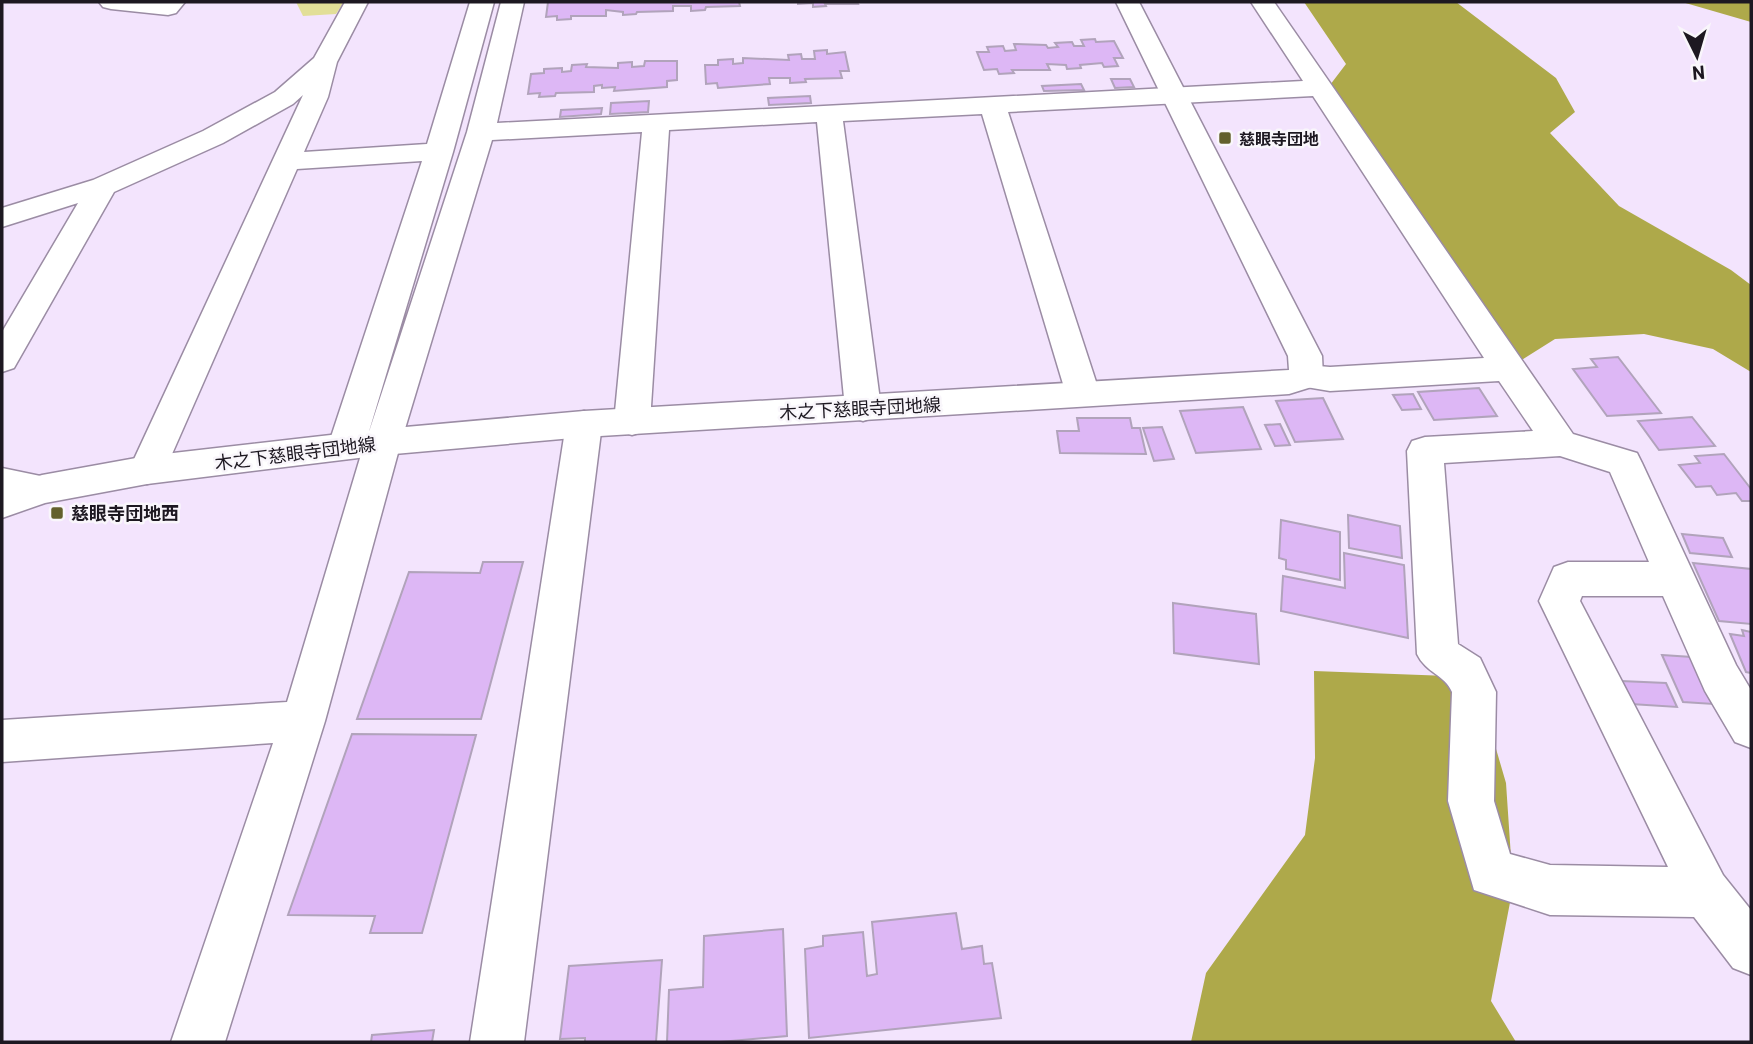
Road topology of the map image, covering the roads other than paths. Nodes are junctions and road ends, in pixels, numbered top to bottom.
1 (111, 2) edge
2 (173, 2) edge
3 (356, 2) edge
4 (482, 2) edge
5 (512, 2) edge
6 (1127, 2) edge
7 (1263, 2) edge
8 (324, 62) junction
9 (1319, 88) junction
10 (1174, 96) junction
11 (993, 105) junction
12 (829, 114) junction
13 (656, 123) junction
14 (481, 132) junction
15 (439, 152) junction
16 (286, 161) junction
17 (103, 186) junction
18 (2, 218) edge
19 (2, 360) edge
20 (1508, 369) junction
21 (1307, 377) junction
22 (1083, 394) junction
23 (863, 408) junction
24 (632, 422) junction
25 (584, 424) junction
26 (1560, 443) junction
27 (364, 444) junction
28 (147, 470) junction
29 (2, 482) edge
30 (43, 489) junction
31 (2, 503) edge
32 (1677, 579) junction
33 (303, 721) junction
34 (1751, 728) edge
35 (2, 741) edge
36 (1706, 892) junction
37 (1751, 950) edge
38 (198, 1042) edge
39 (497, 1042) edge

1 - 2 street
3 - 8 street
4 - 15 street
5 - 14 street
6 - 10 street
7 - 9 street
8 - 16 street
8 - 17 street
9 - 10 street
9 - 20 street
10 - 11 street
10 - 21 street
11 - 12 street
11 - 22 street
12 - 13 street
12 - 23 street
13 - 14 street
13 - 24 street
14 - 27 street
15 - 16 street
15 - 27 street
16 - 28 street
17 - 18 street
17 - 19 street
20 - 21 street, 木之下慈眼寺団地線
20 - 26 street
21 - 22 street, 木之下慈眼寺団地線
22 - 23 street, 木之下慈眼寺団地線
23 - 24 street, 木之下慈眼寺団地線
24 - 25 street, 木之下慈眼寺団地線
25 - 27 street, 木之下慈眼寺団地線
25 - 39 street
26 - 32 street
26 - 36 street
27 - 28 street, 木之下慈眼寺団地線
27 - 33 street
28 - 30 street, 木之下慈眼寺団地線
29 - 30 street
30 - 31 street, 木之下慈眼寺団地線
32 - 34 street
32 - 36 street
33 - 35 street
33 - 38 street
36 - 37 street

